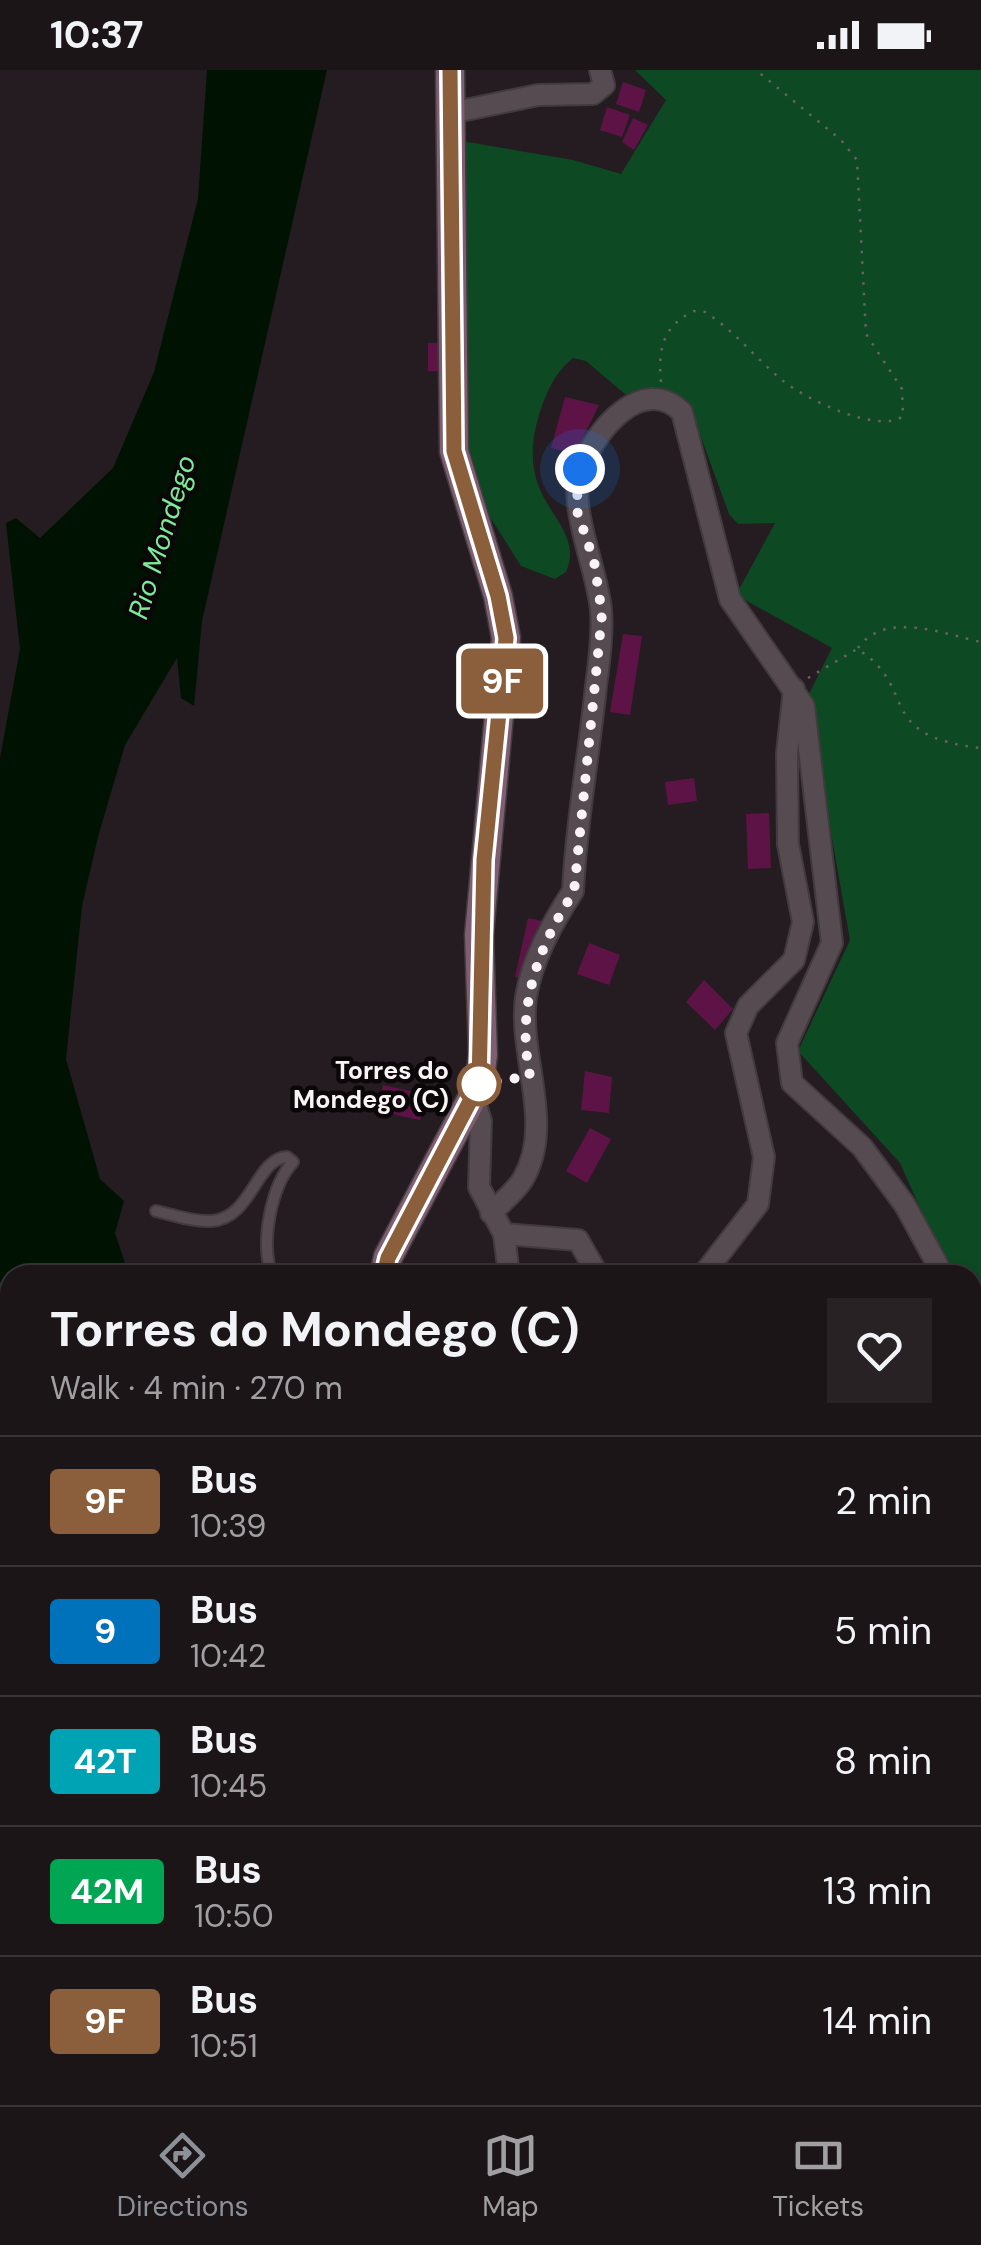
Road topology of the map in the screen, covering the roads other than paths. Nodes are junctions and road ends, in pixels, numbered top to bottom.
1 (450, 70) edge
2 (600, 70) edge
3 (450, 113) junction
4 (794, 687) junction
5 (474, 1099) junction
6 (156, 1211) dead end
7 (491, 1213) junction
8 (504, 1234) junction
9 (272, 1265) edge
10 (386, 1265) edge
11 (507, 1265) edge
12 (592, 1265) edge
13 (711, 1265) edge
14 (938, 1265) edge

1 - 3 main road
2 - 3 street
3 - 5 main road
4 - 7 street
4 - 13 street
4 - 14 street
5 - 7 street
5 - 10 main road
6 - 9 lane
7 - 8 street
8 - 11 street
8 - 12 street

